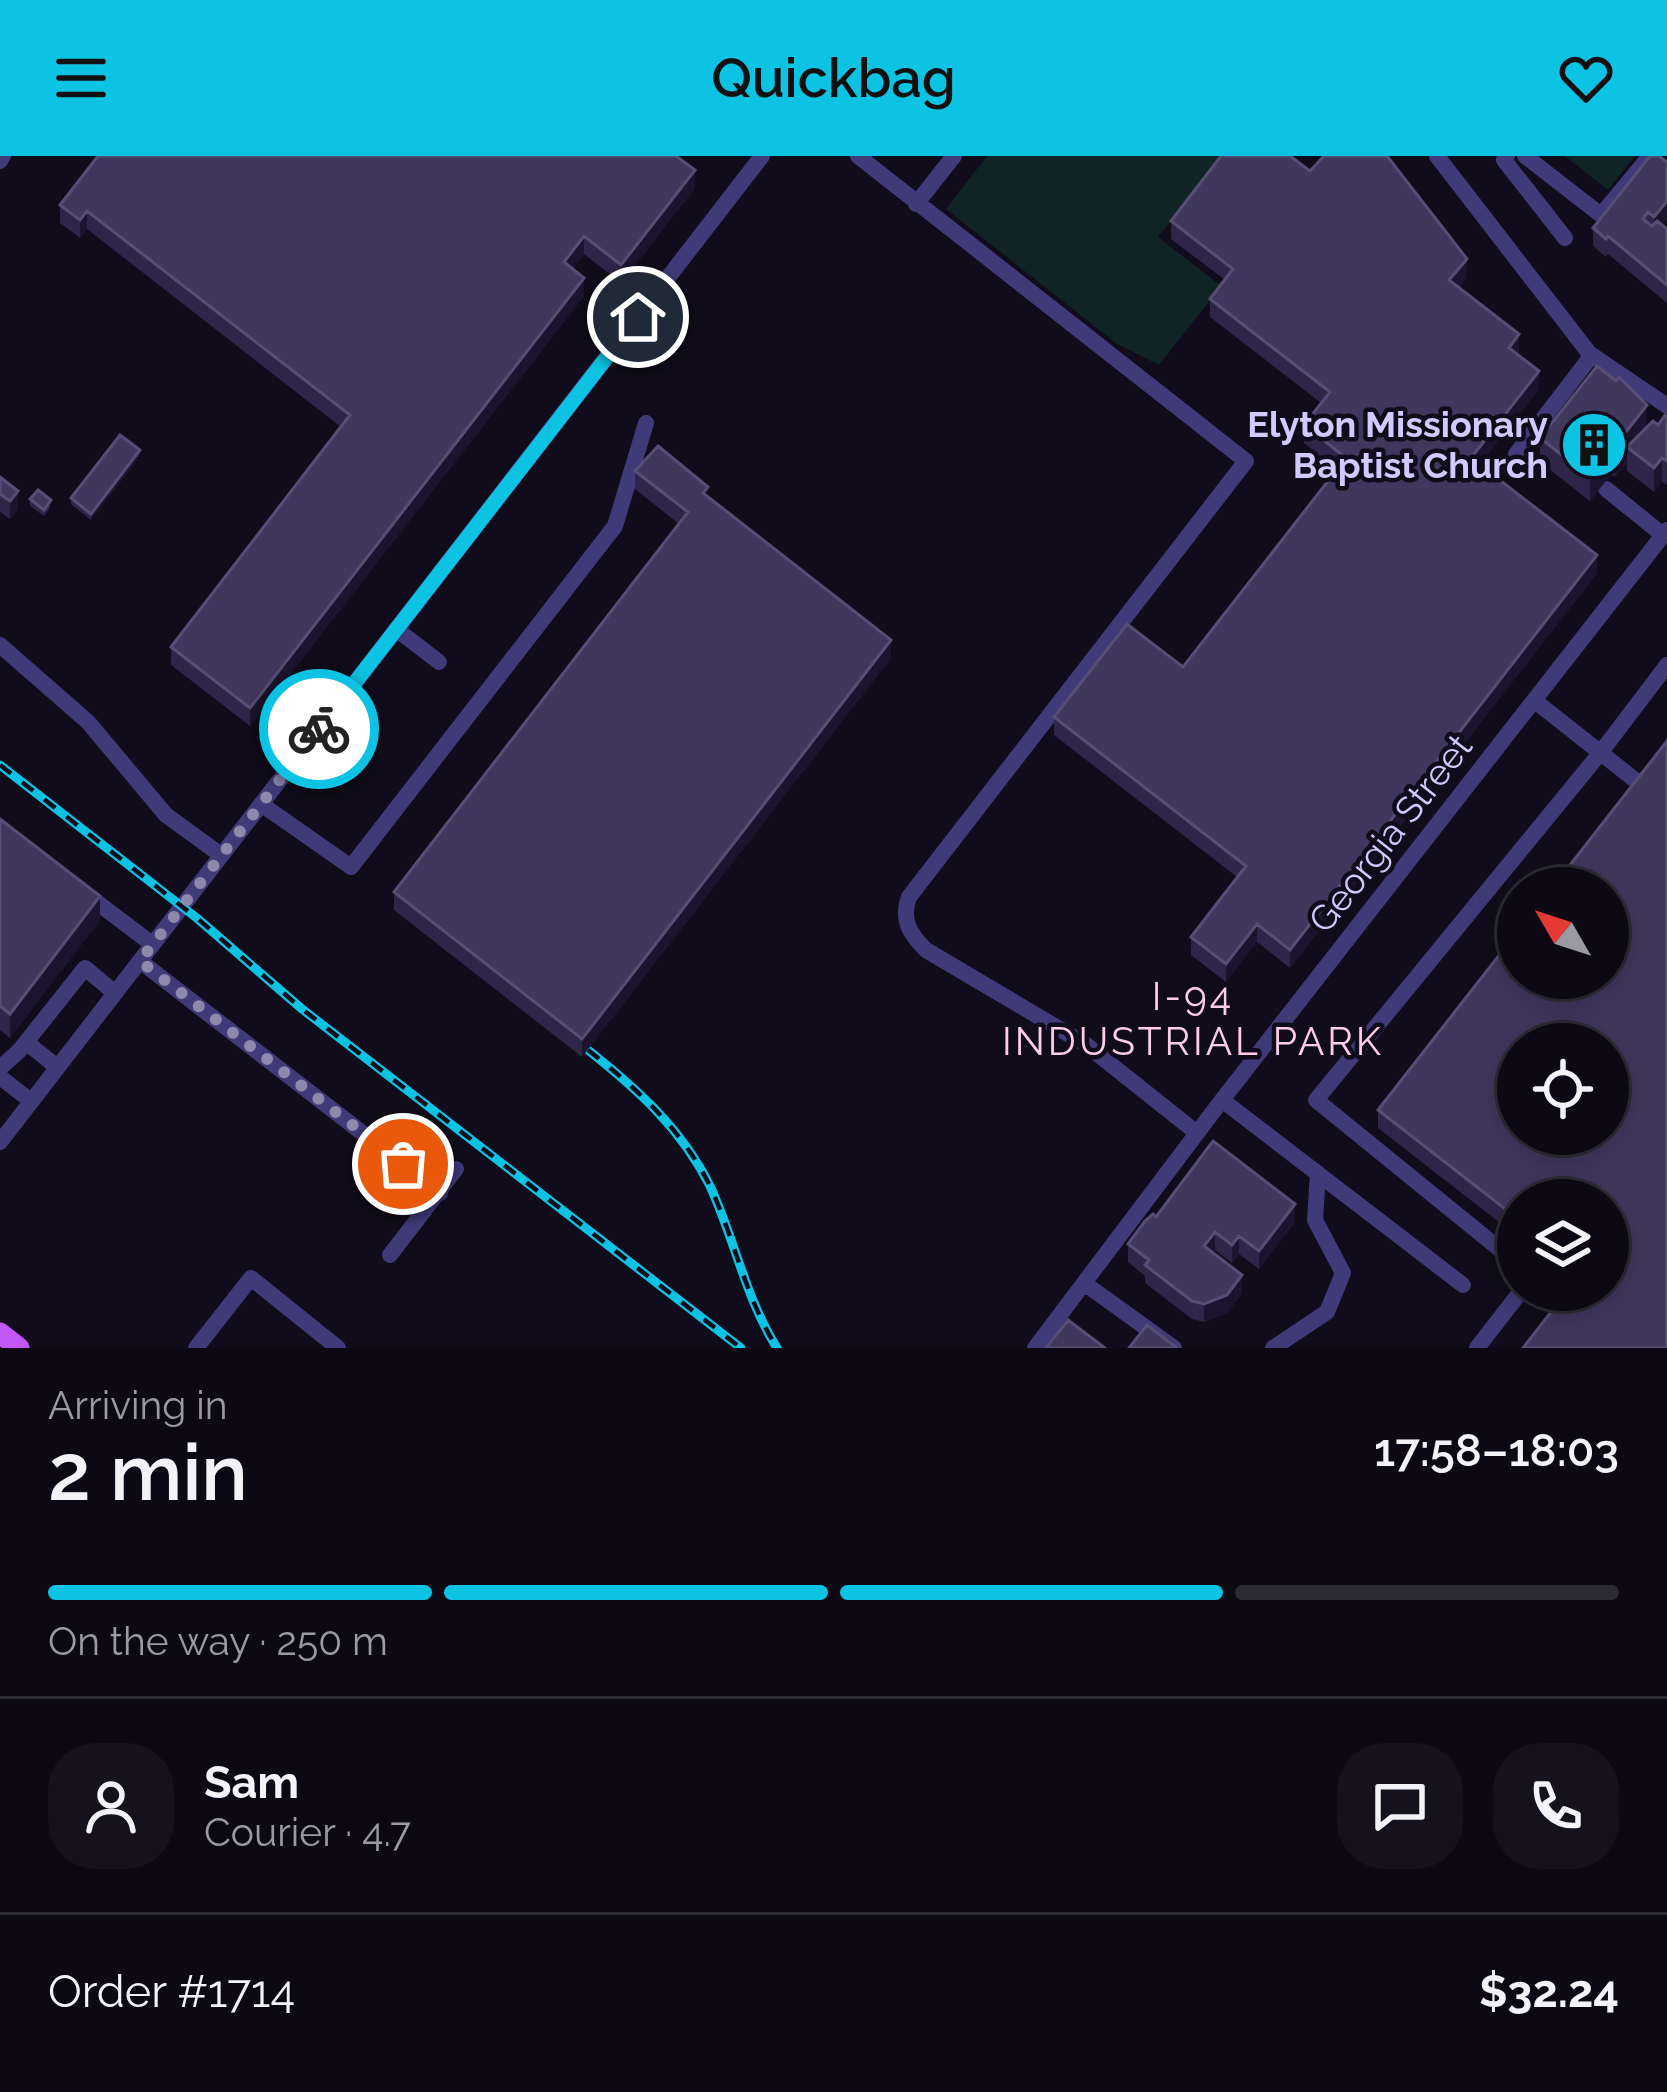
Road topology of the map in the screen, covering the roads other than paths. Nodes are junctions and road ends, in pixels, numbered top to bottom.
1 (762, 156) edge
2 (858, 156) edge
3 (954, 156) edge
4 (1507, 156) edge
5 (1526, 156) edge
6 (1650, 156) edge
7 (1443, 159) edge
8 (916, 204) junction
9 (1565, 238) dead end
10 (1592, 355) junction
11 (1667, 406) edge
12 (646, 423) dead end
13 (1516, 454) dead end
14 (1606, 489) dead end
15 (1665, 532) edge
16 (396, 628) junction
17 (0, 645) edge
18 (439, 662) dead end
19 (1667, 664) edge
20 (1535, 701) junction
21 (1601, 752) junction
22 (1636, 780) edge
23 (261, 804) junction
24 (221, 855) junction
25 (64, 877) edge
26 (152, 944) junction
27 (140, 961) junction
28 (115, 993) junction
29 (26, 1042) junction
30 (57, 1067) junction
31 (0, 1073) edge
32 (1222, 1100) junction
33 (31, 1101) junction
34 (1197, 1133) junction
35 (0, 1142) edge
36 (456, 1169) dead end
37 (1318, 1173) junction
38 (440, 1192) junction
39 (1497, 1247) edge
40 (389, 1255) dead end
41 (1084, 1283) junction
42 (1462, 1285) dead end
43 (1506, 1311) edge
44 (0, 1333) edge
45 (19, 1348) edge
46 (196, 1348) edge
47 (338, 1348) edge
48 (1035, 1348) edge
49 (1174, 1348) edge
50 (1274, 1348) edge
51 (1477, 1348) edge

1 - 16 street
2 - 8 street
3 - 8 street
4 - 9 street
5 - 6 street
7 - 10 street
8 - 34 street
10 - 11 street
10 - 13 street
12 - 23 street
14 - 15 street
15 - 20 street, Georgia Street
16 - 18 street
16 - 23 street
17 - 24 street
19 - 21 street
20 - 21 street
20 - 32 street, Georgia Street
21 - 22 street
21 - 39 street
23 - 24 street
24 - 26 street
25 - 26 street
26 - 27 street
27 - 28 street
27 - 38 street
28 - 29 street
28 - 30 street
29 - 30 street
29 - 31 street
30 - 33 street
31 - 33 street
32 - 34 street, Georgia Street
32 - 37 street
33 - 35 street
34 - 41 street, Georgia Street
36 - 38 street
37 - 42 street
37 - 50 street
38 - 40 street
41 - 48 street, Georgia Street
41 - 49 street
43 - 51 street
44 - 45 main road
46 - 47 street

